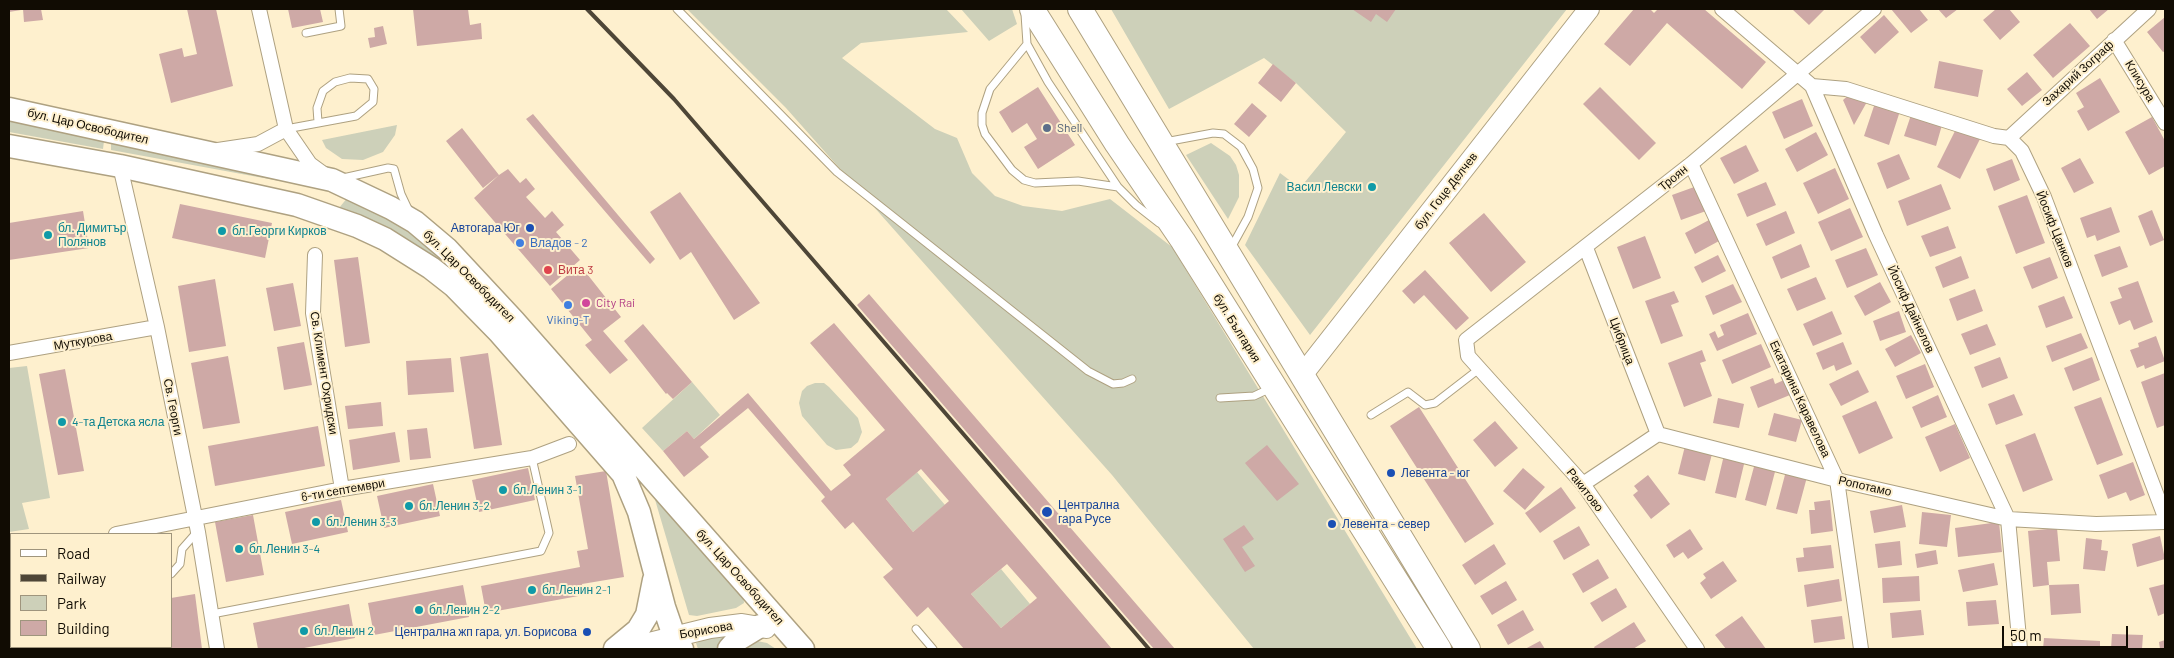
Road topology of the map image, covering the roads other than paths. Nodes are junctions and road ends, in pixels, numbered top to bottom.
1 (259, 9) edge
2 (339, 9) edge
3 (677, 9) edge
4 (1023, 9) edge
5 (1032, 9) edge
6 (1080, 9) edge
7 (1589, 9) edge
8 (1722, 9) edge
9 (1874, 9) edge
10 (2149, 9) edge
11 (306, 33) dead end
12 (2114, 40) junction
13 (1027, 44) junction
14 (1799, 74) junction
15 (1812, 86) junction
16 (9, 109) edge
17 (318, 122) junction
18 (2165, 123) edge
19 (286, 129) junction
20 (2009, 138) junction
21 (1161, 143) junction
22 (9, 146) edge
23 (200, 152) junction
24 (1691, 164) junction
25 (120, 166) junction
26 (332, 180) junction
27 (1118, 187) junction
28 (327, 214) junction
29 (415, 222) junction
30 (1183, 241) junction
31 (1586, 248) junction
32 (1228, 253) junction
33 (315, 255) dead end
34 (157, 327) junction
35 (1466, 340) joint
36 (9, 353) edge
37 (1479, 369) junction
38 (1303, 374) junction
39 (1132, 379) dead end
40 (1273, 387) junction
41 (1220, 398) dead end
42 (1371, 415) dead end
43 (1658, 434) junction
44 (569, 444) dead end
45 (532, 458) junction
46 (1837, 480) junction
47 (1583, 484) junction
48 (342, 490) junction
49 (2165, 517) edge
50 (2008, 519) junction
51 (2165, 522) edge
52 (196, 526) junction
53 (126, 533) edge
54 (655, 572) junction
55 (172, 573) edge
56 (212, 614) junction
57 (760, 626) junction
58 (916, 629) dead end
59 (788, 631) junction
60 (678, 643) edge
61 (217, 649) edge
62 (615, 649) edge
63 (625, 649) edge
64 (729, 649) edge
65 (803, 649) edge
66 (933, 649) edge
67 (1438, 649) edge
68 (1468, 649) edge
69 (1697, 649) edge
70 (1861, 649) edge
71 (2020, 649) edge

1 - 19 street
2 - 11 lane
3 - 39 lane
4 - 13 lane
5 - 30 highway, бул. България
6 - 21 highway
7 - 38 main road, бул. Гоце Делчев
8 - 14 street, Йосиф Дайнелов
9 - 14 street, Троян
10 - 12 street, Захарий Зограф
12 - 18 street, Клисура
12 - 20 street, Захарий Зограф
13 - 27 lane
13 - 27 lane
14 - 15 street, Йосиф Дайнелов
14 - 24 street, Троян
15 - 20 street
15 - 50 street, Йосиф Дайнелов
16 - 23 main road, бул. Цар Освободител
17 - 17 lane
17 - 19 lane
19 - 23 street
19 - 26 street
20 - 49 street, Йосиф Цанков
21 - 32 highway
21 - 32 lane
22 - 25 main road, бул. Цар Освободител
23 - 26 main road, бул. Цар Освободител
24 - 31 street, Троян
24 - 46 street, Екатарина Каравелова
25 - 28 main road, бул. Цар Освободител
25 - 34 street, Св. Георги
26 - 28 main road
26 - 29 main road, бул. Цар Освободител
26 - 29 lane
27 - 30 lane
28 - 54 main road, бул. Цар Освободител
29 - 59 main road, бул. Цар Освободител
30 - 40 highway, бул. България
31 - 35 street, Троян
31 - 43 street, Цибрица
32 - 38 highway
33 - 48 street, Св. Климент Охридски
34 - 36 street, Муткурова
34 - 52 street, Св. Георги
35 - 37 street, Ракитово
37 - 42 lane
37 - 47 street, Ракитово
38 - 68 highway
40 - 41 lane
40 - 67 highway, бул. България
43 - 46 street, Ропотамо
43 - 47 street
44 - 45 street, 6-ти септември
45 - 48 street, 6-ти септември
45 - 56 lane
46 - 50 street, Ропотамо
46 - 70 street, Екатарина Каравелова
47 - 69 street, Ракитово
48 - 52 street, 6-ти септември
50 - 51 street, Ропотамо
50 - 71 street, Йосиф Дайнелов
52 - 53 street, 6-ти септември
52 - 55 lane
52 - 56 street, Св. Георги
54 - 60 main road, бул. Цар Освободител
54 - 62 main road
56 - 61 street, Св. Георги
57 - 59 main road, Борисова
57 - 60 main road, Борисова
57 - 64 main road
58 - 66 lane
59 - 65 main road, бул. Цар Освободител
60 - 63 main road, Борисова

